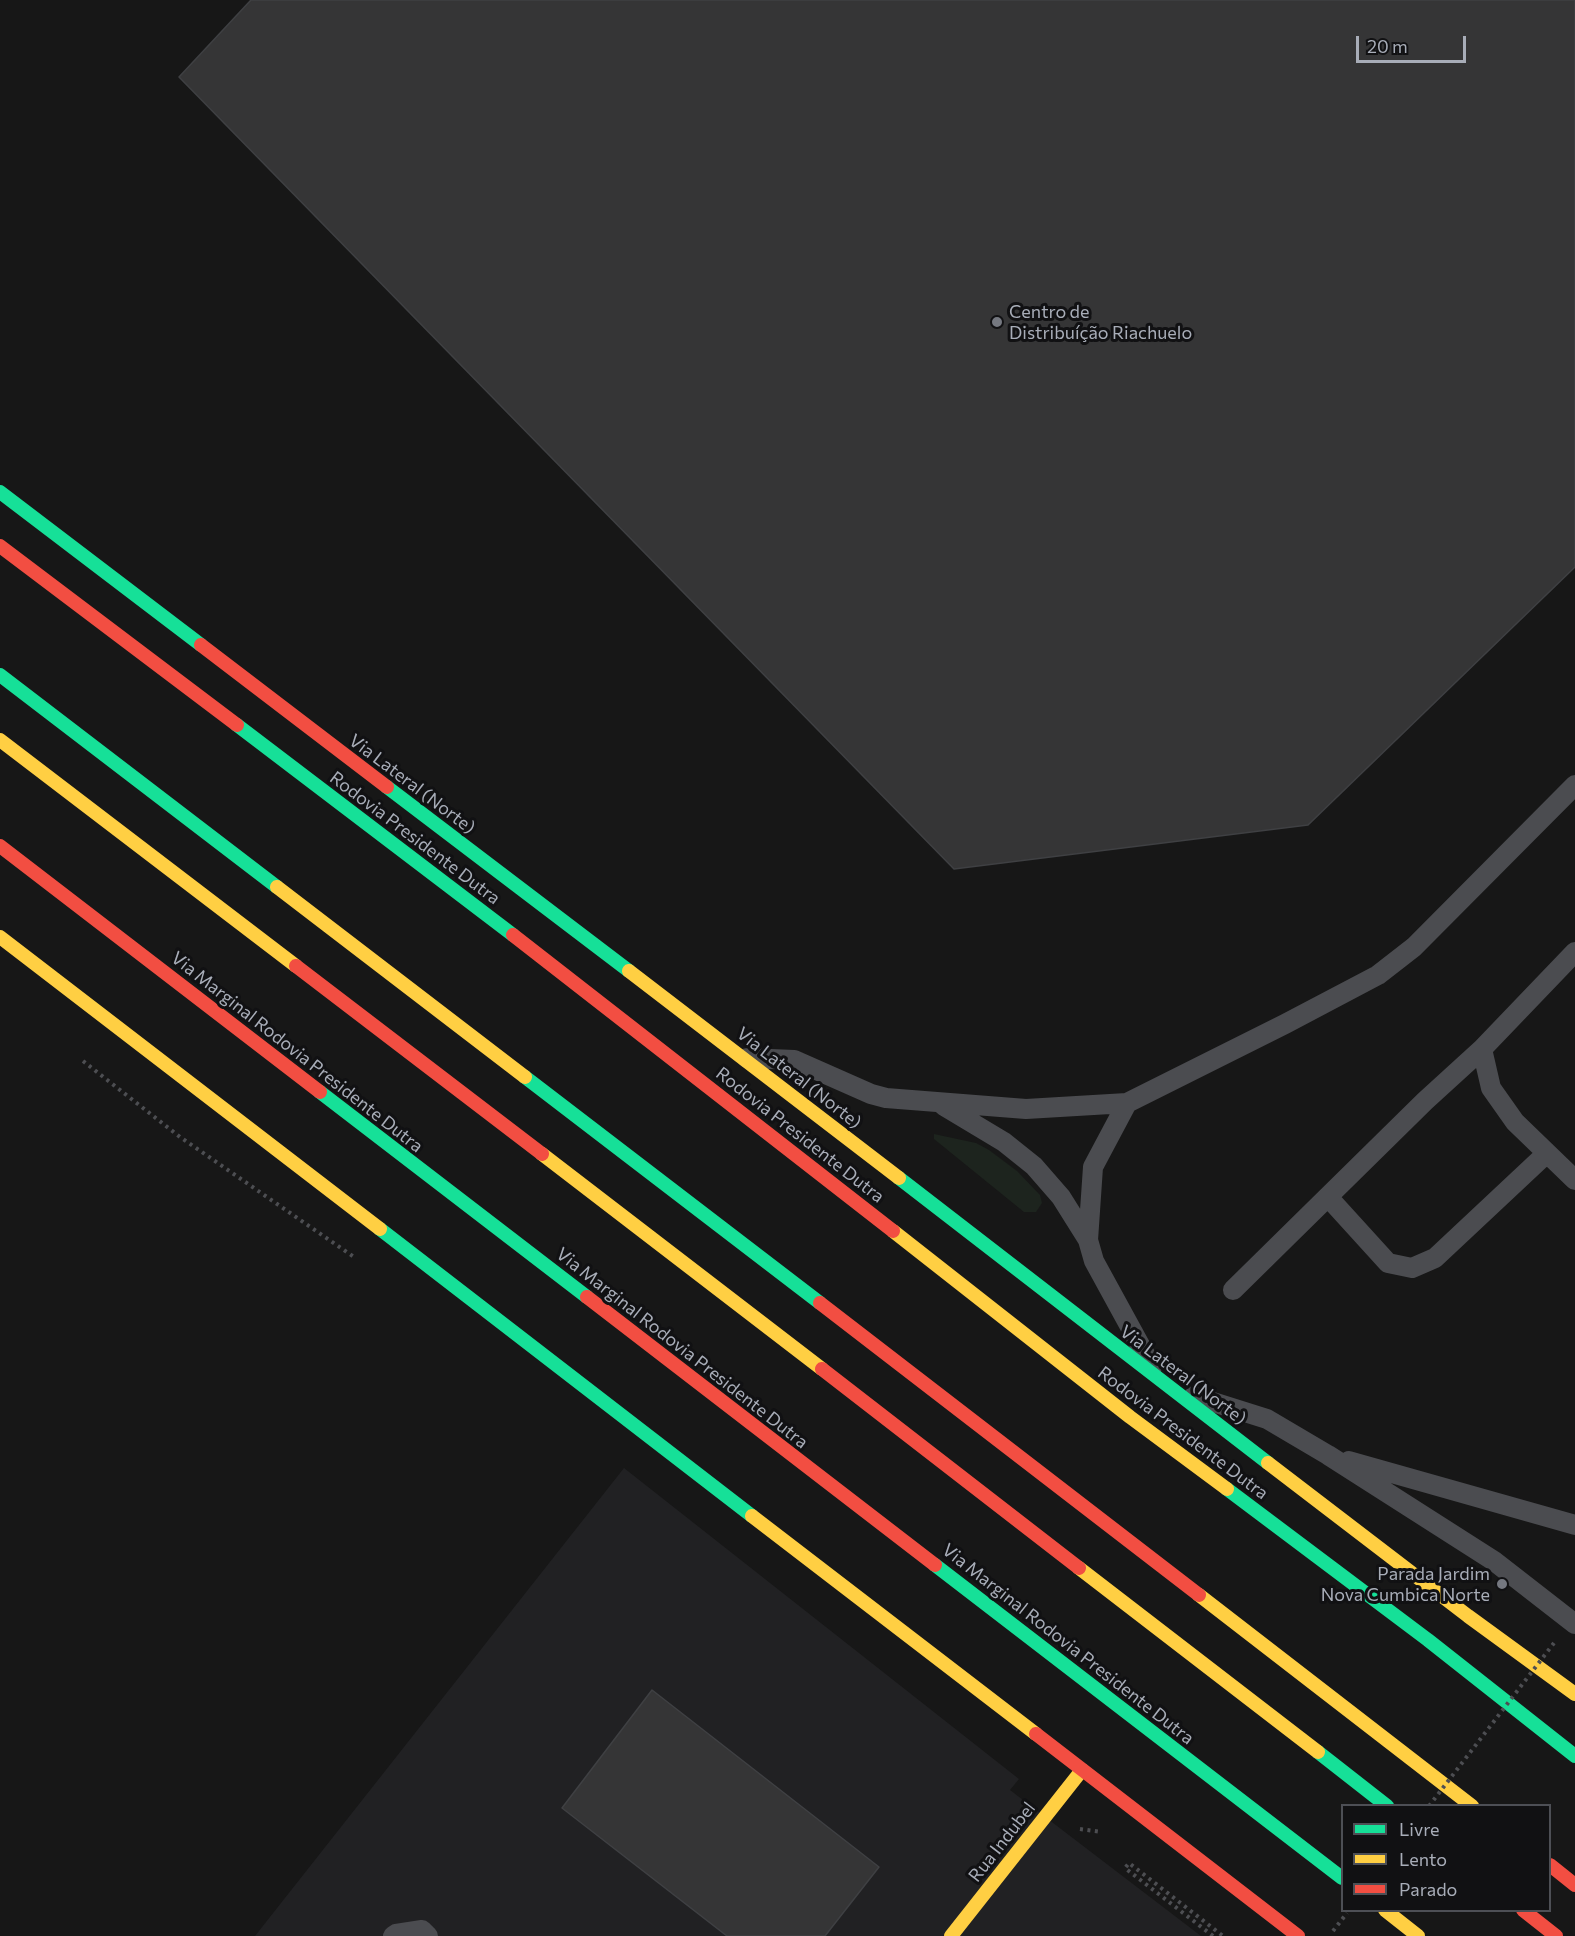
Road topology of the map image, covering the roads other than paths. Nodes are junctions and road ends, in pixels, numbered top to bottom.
1 (0, 492) edge
2 (0, 546) edge
3 (0, 675) edge
4 (0, 740) edge
5 (1575, 785) edge
6 (0, 846) edge
7 (0, 937) edge
8 (0, 943) edge
9 (1575, 952) edge
10 (27, 958) junction
11 (1482, 1049) junction
12 (744, 1058) junction
13 (939, 1103) junction
14 (1127, 1103) junction
15 (1547, 1153) junction
16 (1575, 1180) edge
17 (1328, 1197) junction
18 (1088, 1240) junction
19 (1233, 1290) dead end
20 (1165, 1384) junction
21 (1328, 1455) junction
22 (1575, 1525) edge
23 (1575, 1624) edge
24 (1575, 1694) edge
25 (1575, 1756) edge
26 (1082, 1770) junction
27 (1384, 1804) edge
28 (1469, 1804) edge
29 (1551, 1867) edge
30 (1341, 1877) edge
31 (1575, 1885) edge
32 (1386, 1912) edge
33 (1524, 1912) edge
34 (393, 1936) edge
35 (428, 1936) edge
36 (951, 1936) edge
37 (1298, 1936) edge
38 (1418, 1936) edge
39 (1556, 1936) edge

1 - 12 main road, Via Lateral (Norte)
2 - 25 main road, Rodovia Presidente Dutra
3 - 28 main road
4 - 27 main road
5 - 14 lane
6 - 30 main road, Via Marginal Rodovia Presidente Dutra
7 - 10 main road
8 - 10 main road
9 - 11 lane
10 - 26 main road
11 - 15 lane
11 - 17 lane
12 - 13 lane
12 - 20 main road, Via Lateral (Norte)
13 - 14 lane
13 - 18 lane
14 - 18 lane
15 - 16 lane
15 - 17 lane
17 - 19 lane
18 - 20 lane
20 - 21 lane
20 - 24 main road, Via Lateral (Norte)
21 - 22 lane
21 - 23 lane
26 - 36 main road, Rua Indubel
26 - 37 main road
29 - 31 main road
32 - 38 main road
33 - 39 main road
34 - 35 lane

